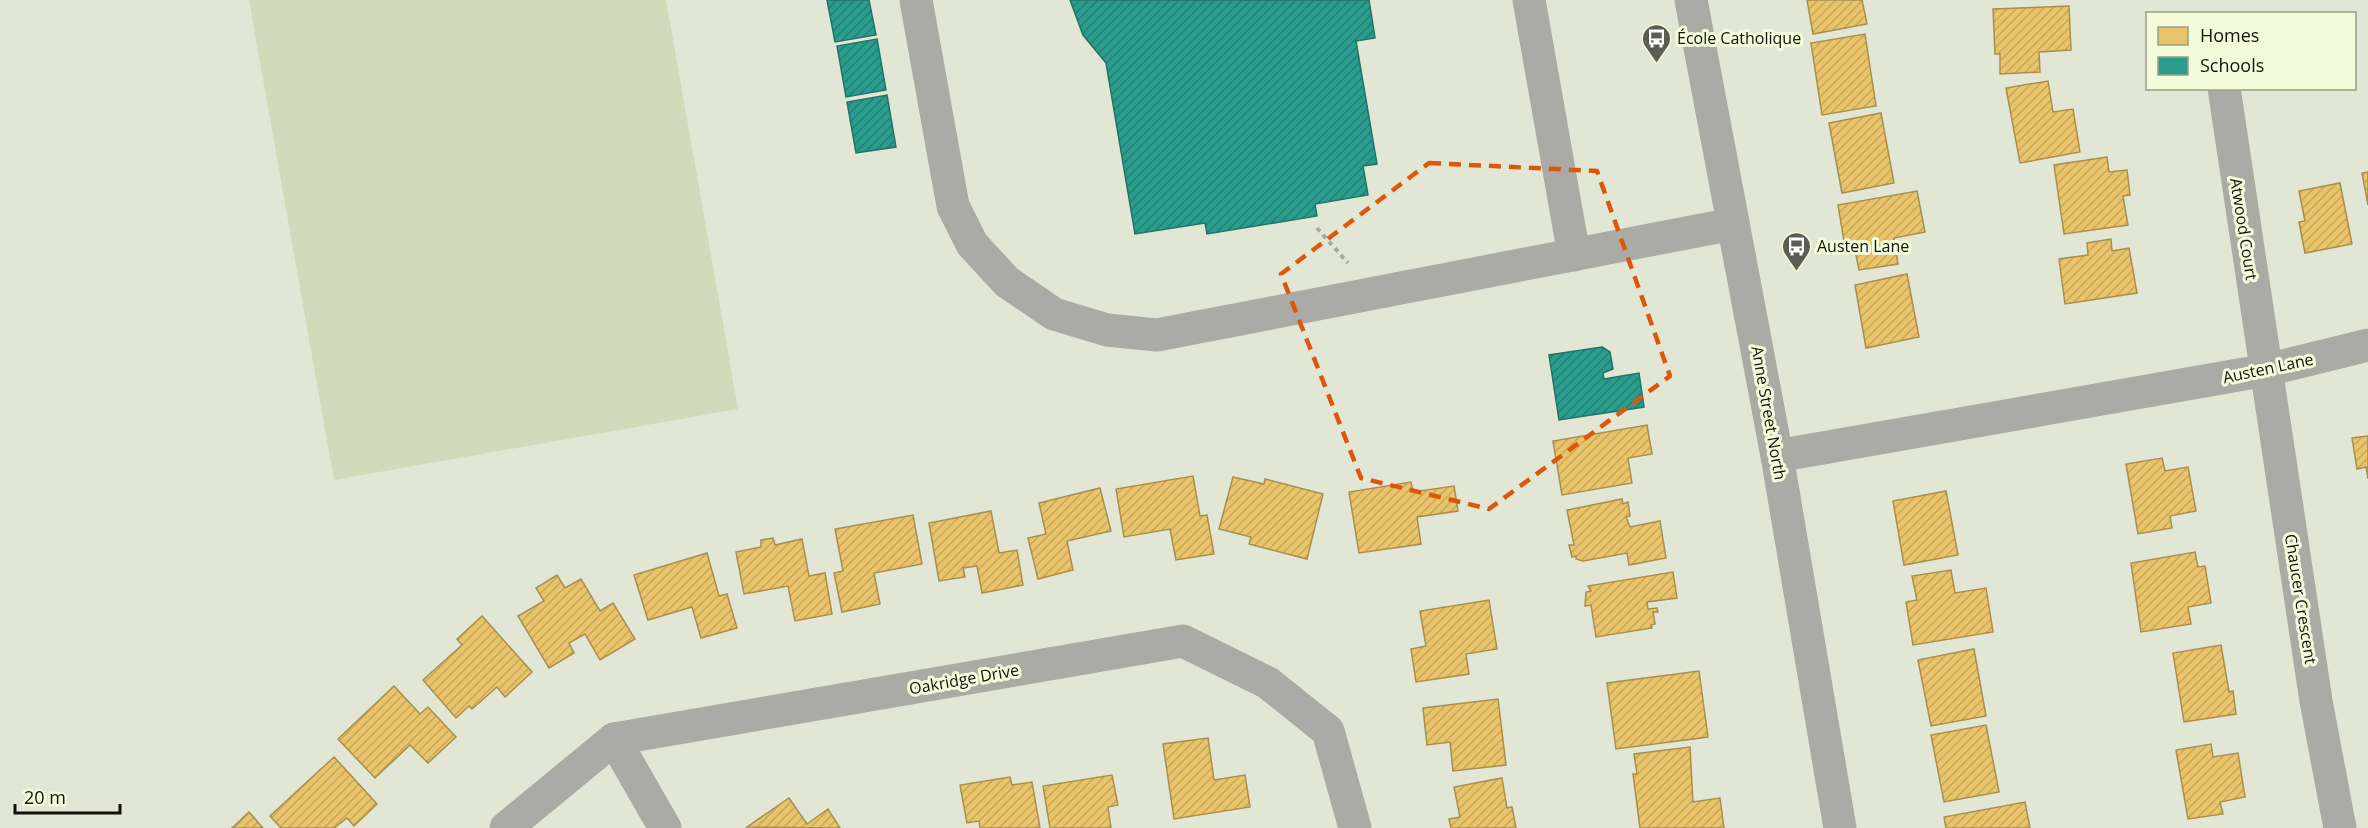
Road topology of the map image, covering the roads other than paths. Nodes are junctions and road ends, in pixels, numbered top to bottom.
1 (916, 0) edge
2 (1529, 0) edge
3 (1691, 0) edge
4 (2224, 90) edge
5 (1733, 224) junction
6 (1574, 255) junction
7 (2368, 345) edge
8 (2267, 370) junction
9 (1777, 456) junction
10 (614, 739) junction
11 (506, 828) edge
12 (665, 828) edge
13 (1355, 828) edge
14 (1840, 828) edge
15 (2340, 828) edge

1 - 6 street
2 - 6 street
3 - 5 street, Anne Street North
4 - 8 street, Atwood Court
5 - 6 street
5 - 9 street, Anne Street North
7 - 8 street, Austen Lane
8 - 9 street, Austen Lane
8 - 15 street, Chaucer Crescent
9 - 14 street, Anne Street North
10 - 11 street, Oakridge Drive
10 - 12 street
10 - 13 street, Oakridge Drive

